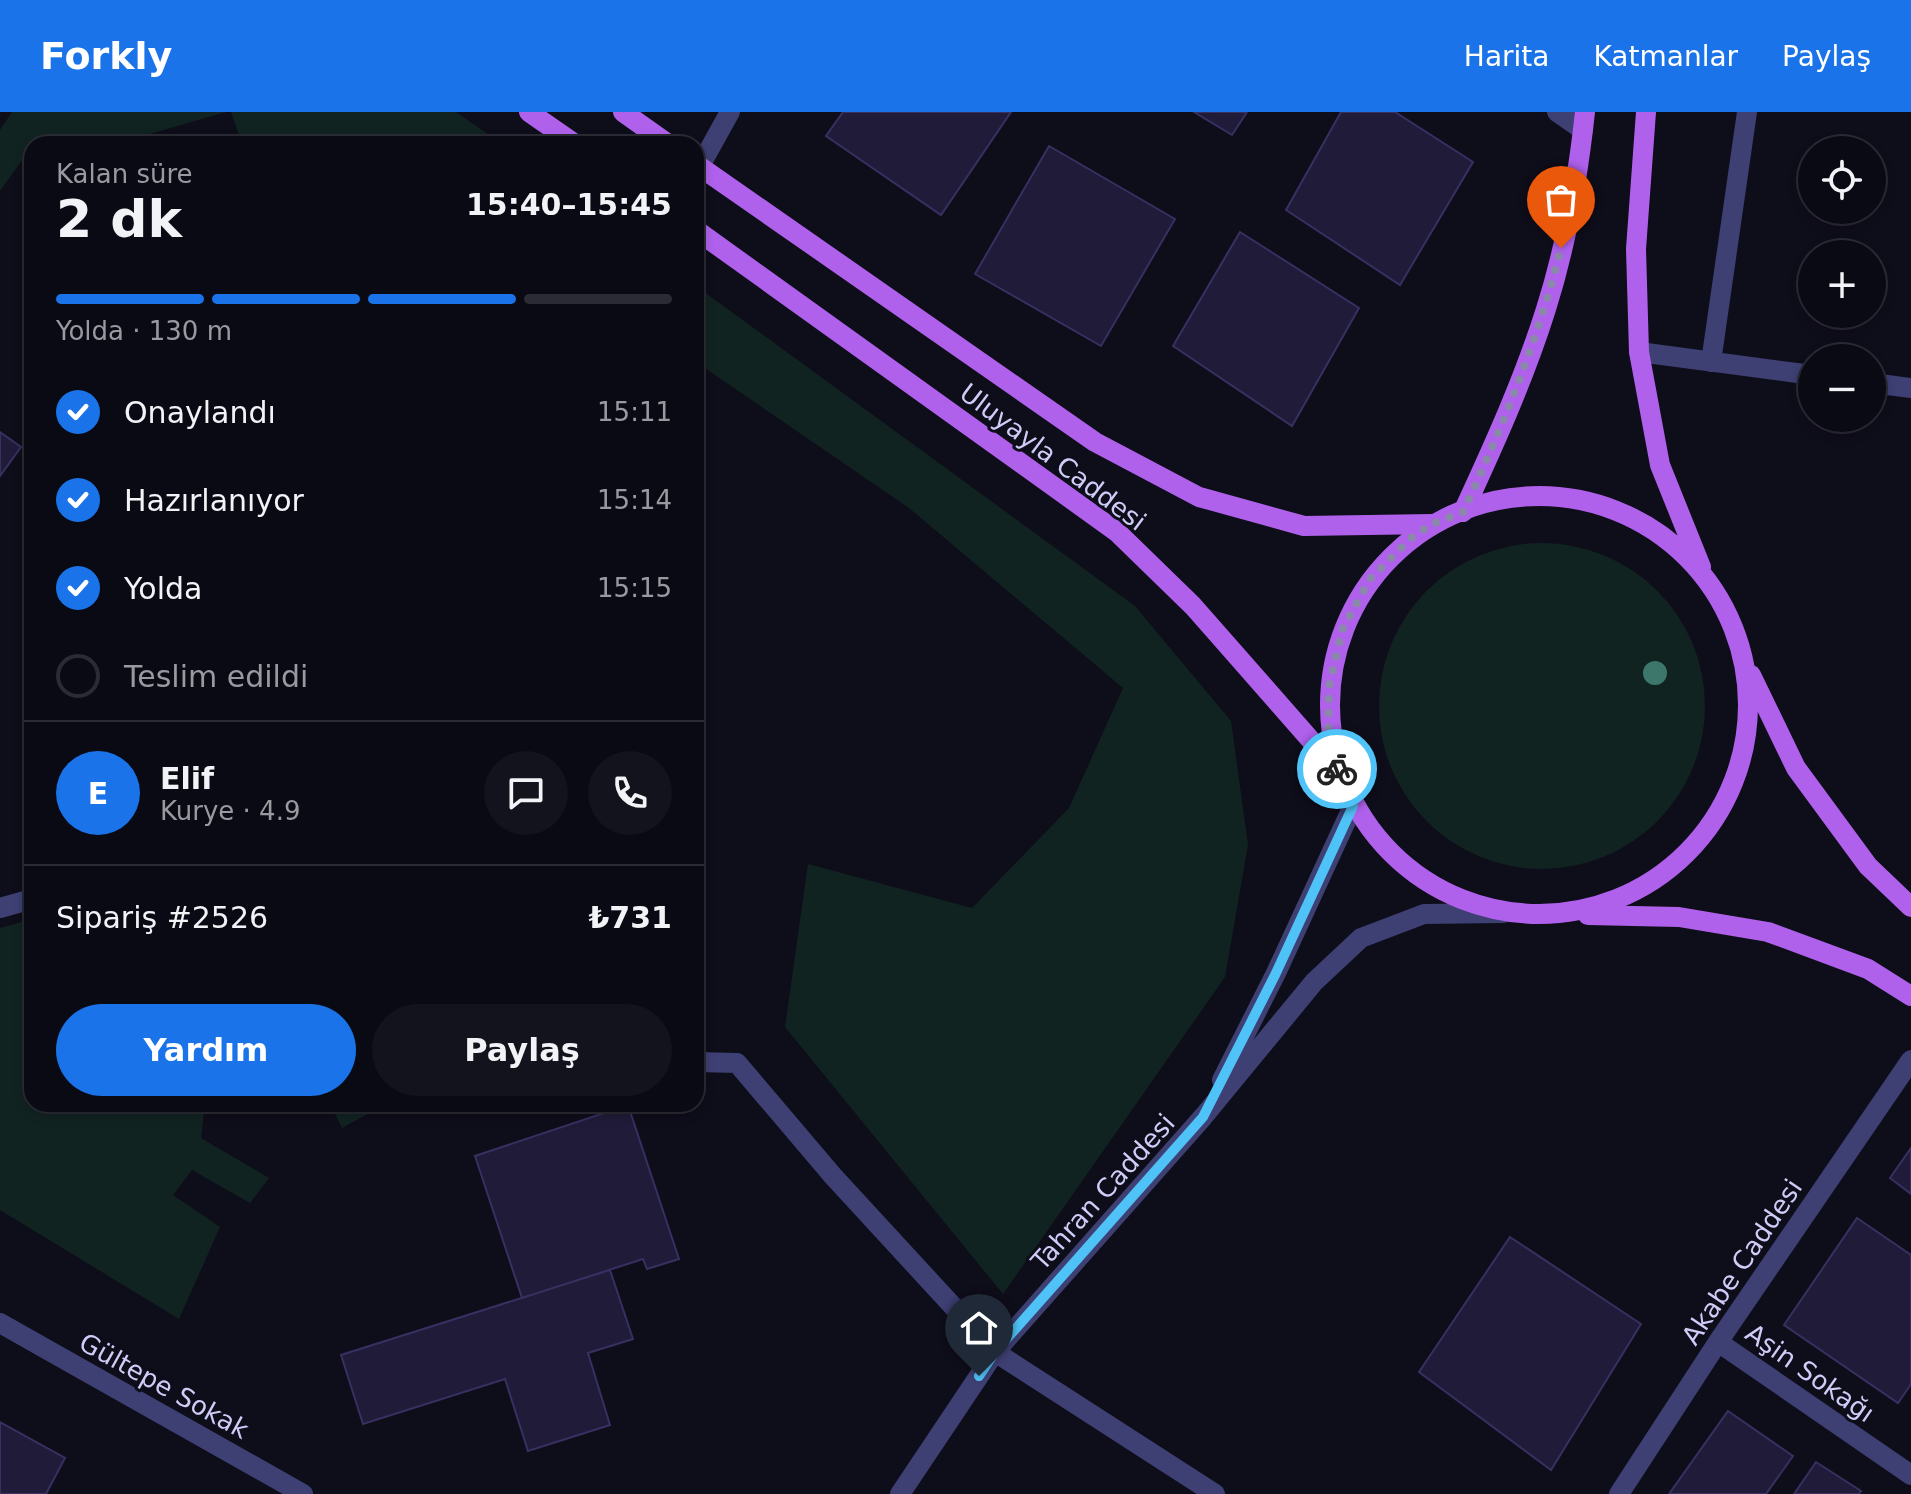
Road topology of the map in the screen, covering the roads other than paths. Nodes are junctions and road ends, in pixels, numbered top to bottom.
1 (529, 112) edge
2 (623, 112) edge
3 (730, 112) edge
4 (1557, 112) edge
5 (1646, 112) edge
6 (1747, 112) edge
7 (1584, 121) edge
8 (564, 136) edge
9 (657, 136) edge
10 (704, 155) edge
11 (704, 169) edge
12 (704, 236) edge
13 (1639, 352) junction
14 (1711, 362) junction
15 (1798, 373) edge
16 (1886, 385) edge
17 (1911, 388) edge
18 (1463, 512) junction
19 (1432, 524) junction
20 (1704, 574) junction
21 (1745, 663) junction
22 (1338, 771) junction
23 (1353, 806) junction
24 (24, 901) edge
25 (1911, 907) edge
26 (0, 908) edge
27 (1504, 913) junction
28 (1564, 914) junction
29 (1911, 996) edge
30 (1911, 1060) edge
31 (704, 1062) edge
32 (1203, 1117) junction
33 (0, 1323) edge
34 (1718, 1342) junction
35 (995, 1352) junction
36 (1911, 1475) edge
37 (303, 1494) edge
38 (900, 1494) edge
39 (1215, 1494) edge
40 (1619, 1494) edge

1 - 8 main road
2 - 9 main road
3 - 10 street
4 - 7 street
5 - 13 main road
6 - 14 street
7 - 18 main road
11 - 19 main road, Uluyayla Caddesi
12 - 22 main road, Uluyayla Caddesi
13 - 14 street
13 - 20 main road
14 - 15 street
16 - 17 street
18 - 19 main road
18 - 20 main road
19 - 22 main road
20 - 21 main road
21 - 25 main road
21 - 28 main road
22 - 23 main road
23 - 27 main road
23 - 32 street, Tahran Caddesi
24 - 26 street
27 - 28 main road
27 - 32 street, Tahran Caddesi
28 - 29 main road
30 - 34 street, Akabe Caddesi
31 - 35 street
32 - 35 street, Tahran Caddesi
33 - 37 street, Gültepe Sokak
34 - 36 street, Aşin Sokağı
34 - 40 street, Akabe Caddesi
35 - 38 street, Tahran Caddesi
35 - 39 street

